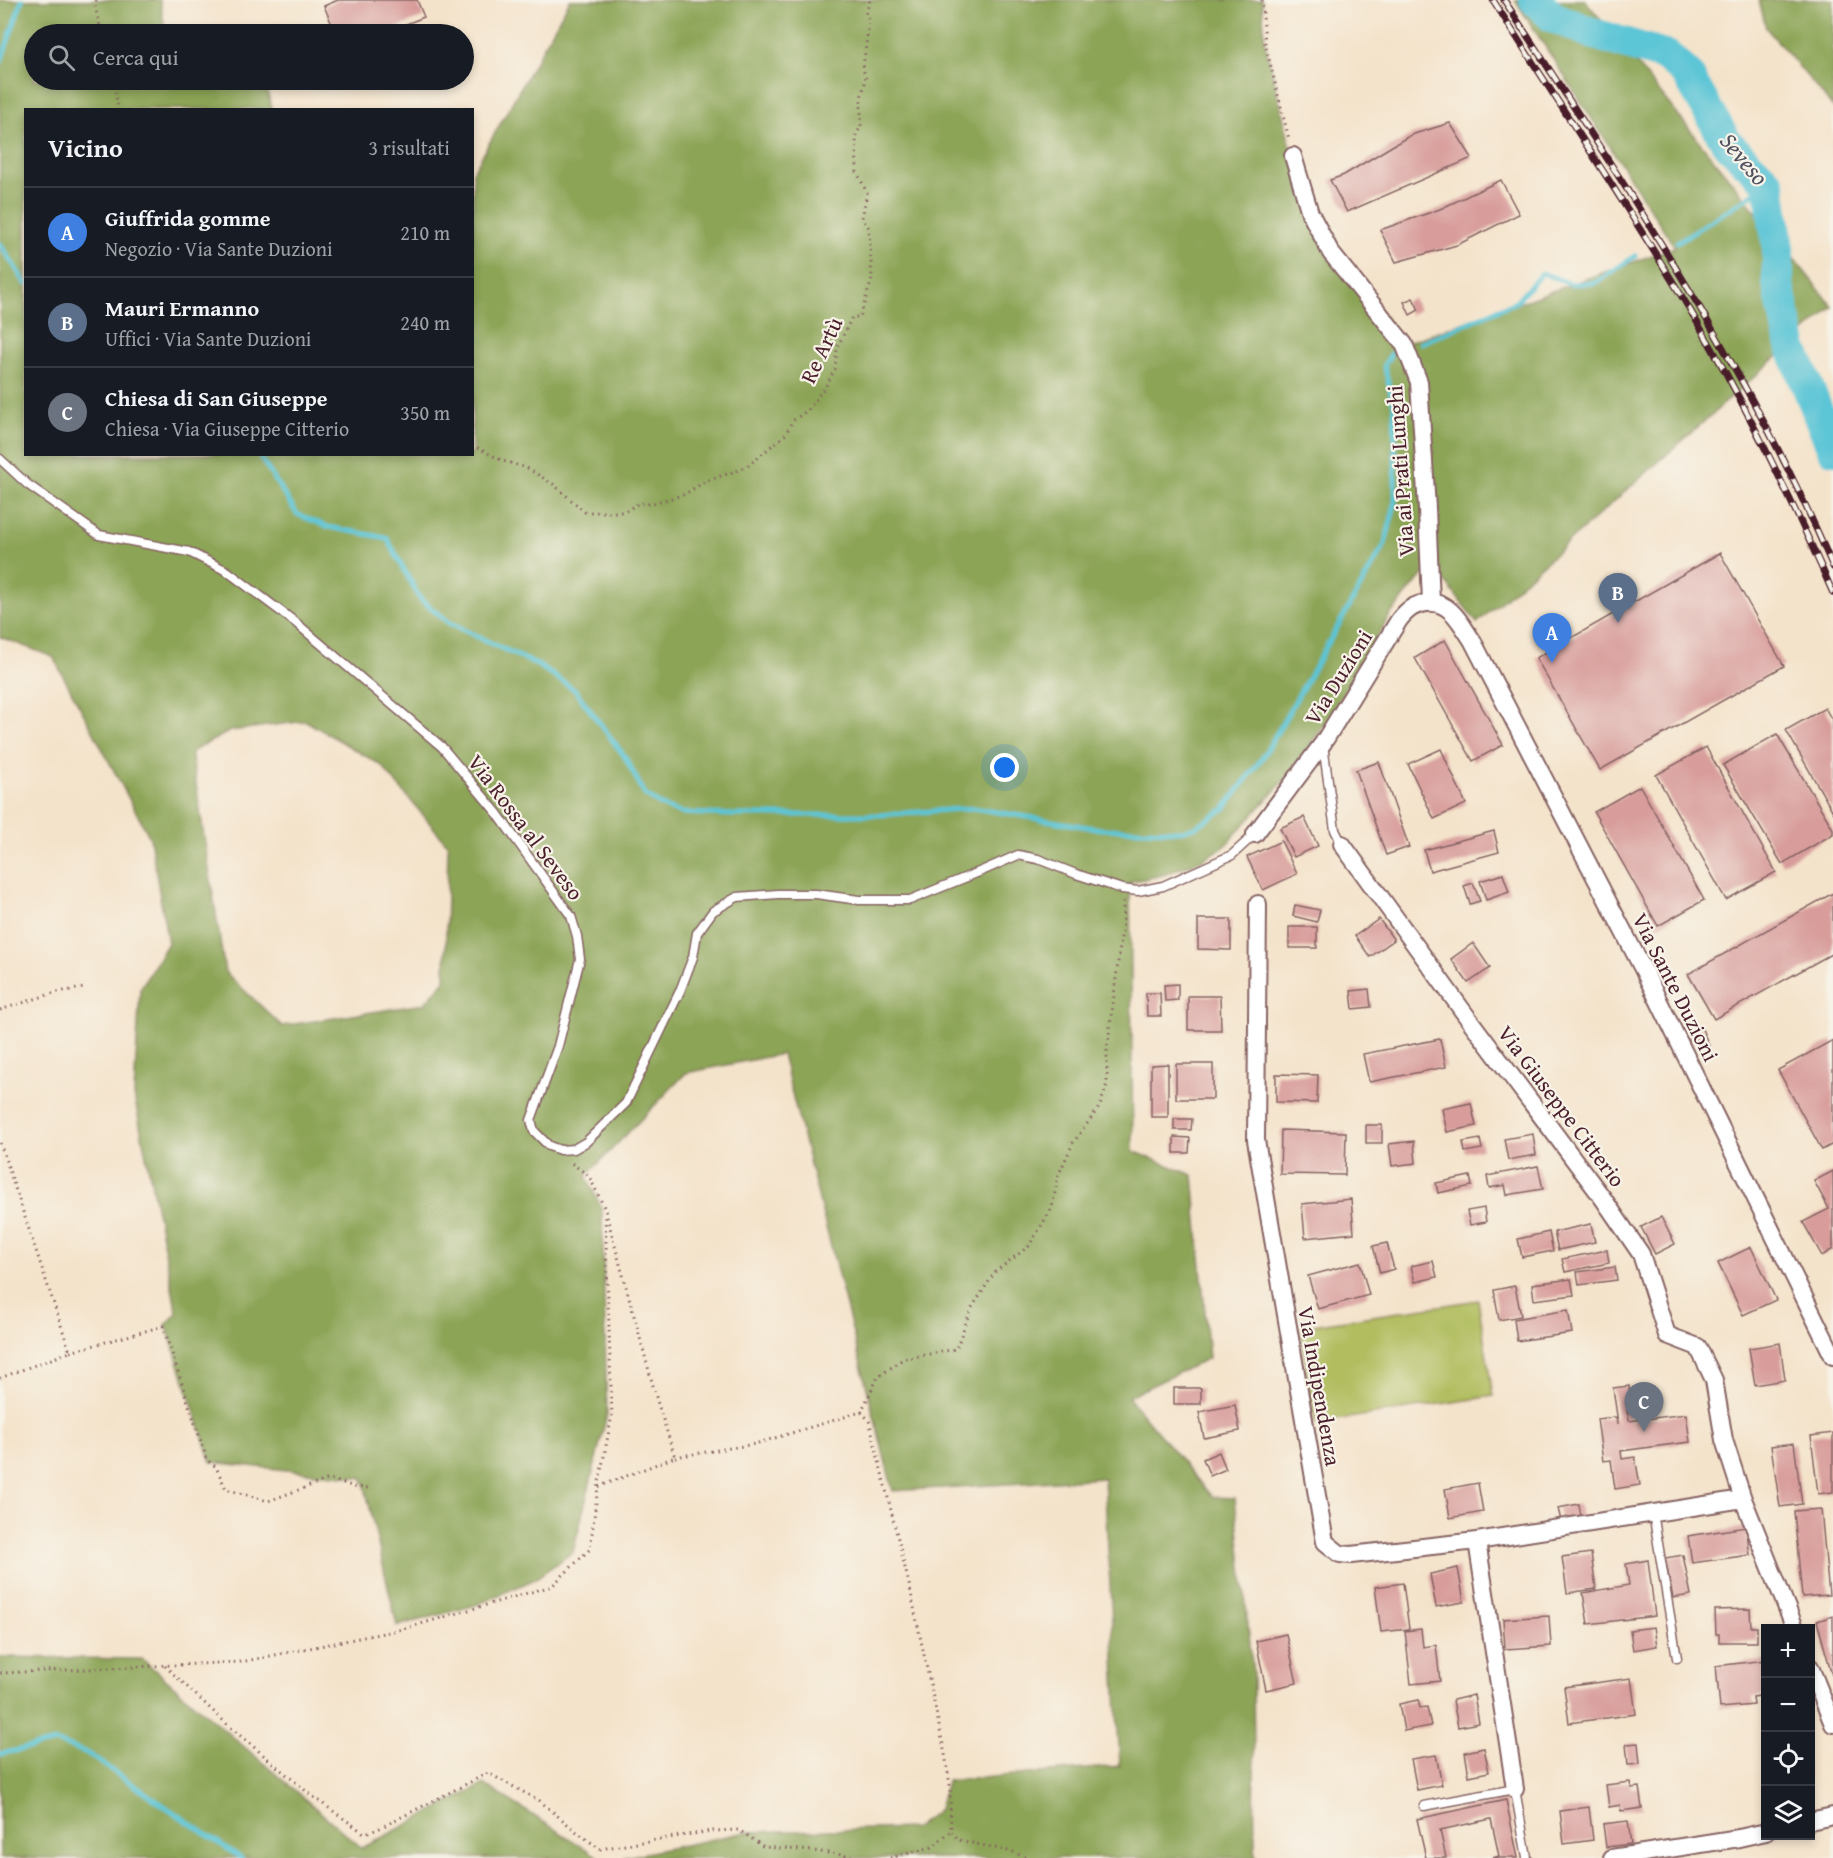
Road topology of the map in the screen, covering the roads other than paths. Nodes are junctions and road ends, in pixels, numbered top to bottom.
1 (1293, 156) road end
2 (0, 459) edge
3 (1431, 602) junction
4 (1323, 744) junction
5 (1255, 834) joint
6 (1342, 844) joint
7 (1258, 904) dead end
8 (1833, 1356) edge
9 (1743, 1499) junction
10 (1653, 1513) junction
11 (1477, 1541) junction
12 (1793, 1624) edge
13 (1677, 1658) dead end
14 (1814, 1678) edge
15 (1833, 1724) edge
16 (1515, 1789) junction
17 (1424, 1806) dead end
18 (1833, 1816) edge
19 (1815, 1820) edge
20 (1761, 1833) edge
21 (1527, 1858) edge
22 (1612, 1858) edge

1 - 3 street, Via ai Prati Lunghi
2 - 5 lane, Via Rossa al Seveso
3 - 4 street, Via Duzioni
3 - 8 street, Via Sante Duzioni
4 - 5 street, Via Duzioni
4 - 6 lane, Via Giuseppe Citterio
6 - 9 street, Via Giuseppe Citterio
7 - 11 street, Via Indipendenza
9 - 10 street, Via Indipendenza
9 - 12 street
10 - 11 street, Via Indipendenza
10 - 13 lane
11 - 16 street
14 - 15 street
16 - 17 lane
16 - 21 lane
18 - 19 street
20 - 22 street

